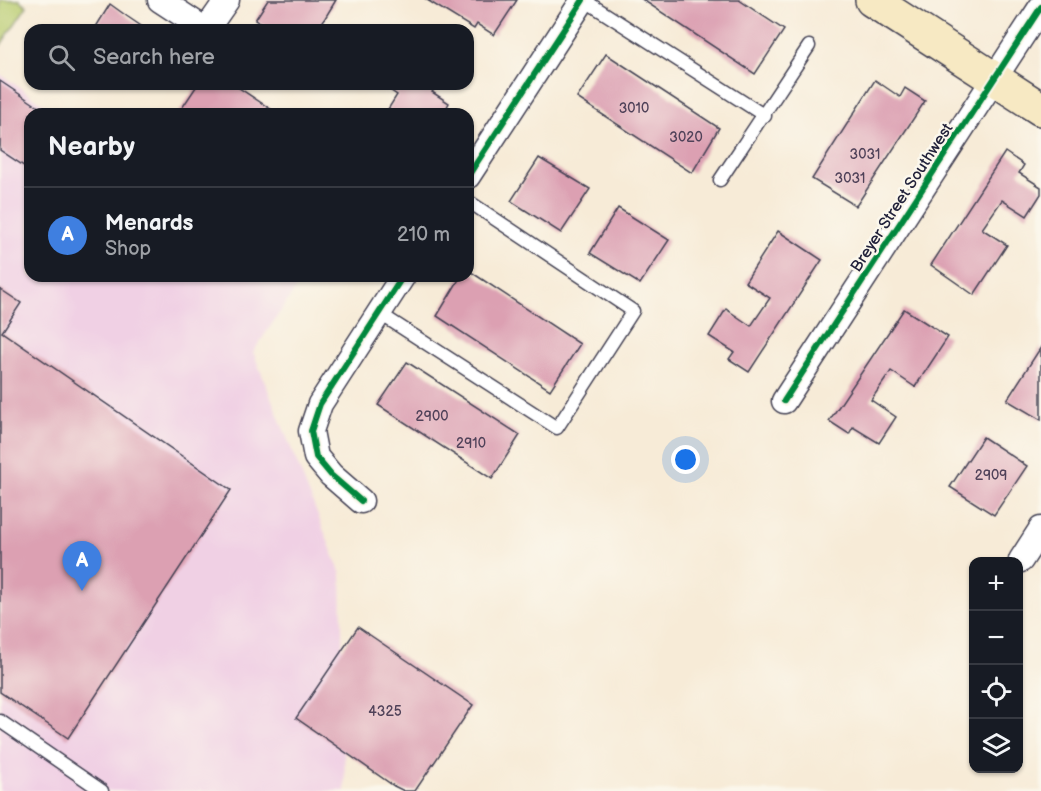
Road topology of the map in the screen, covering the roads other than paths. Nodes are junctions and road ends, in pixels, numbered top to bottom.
1 (160, 0) edge
2 (227, 0) edge
3 (583, 0) edge
4 (872, 0) edge
5 (1041, 7) edge
6 (197, 24) edge
7 (210, 24) edge
8 (809, 46) dead end
9 (994, 78) junction
10 (1041, 109) edge
11 (765, 116) junction
12 (474, 167) edge
13 (720, 180) dead end
14 (474, 205) edge
15 (399, 282) edge
16 (379, 313) junction
17 (784, 401) dead end
18 (361, 501) dead end
19 (1041, 529) edge
20 (1023, 557) edge
21 (0, 721) edge
22 (102, 791) edge

1 - 6 street
2 - 7 street
3 - 11 lane
3 - 12 street
4 - 9 street
5 - 9 street, Breyer Street Southwest
8 - 11 lane
9 - 10 street
9 - 17 street, Breyer Street Southwest
11 - 13 lane
14 - 16 lane
15 - 16 street
16 - 18 street
19 - 20 street
21 - 22 lane

